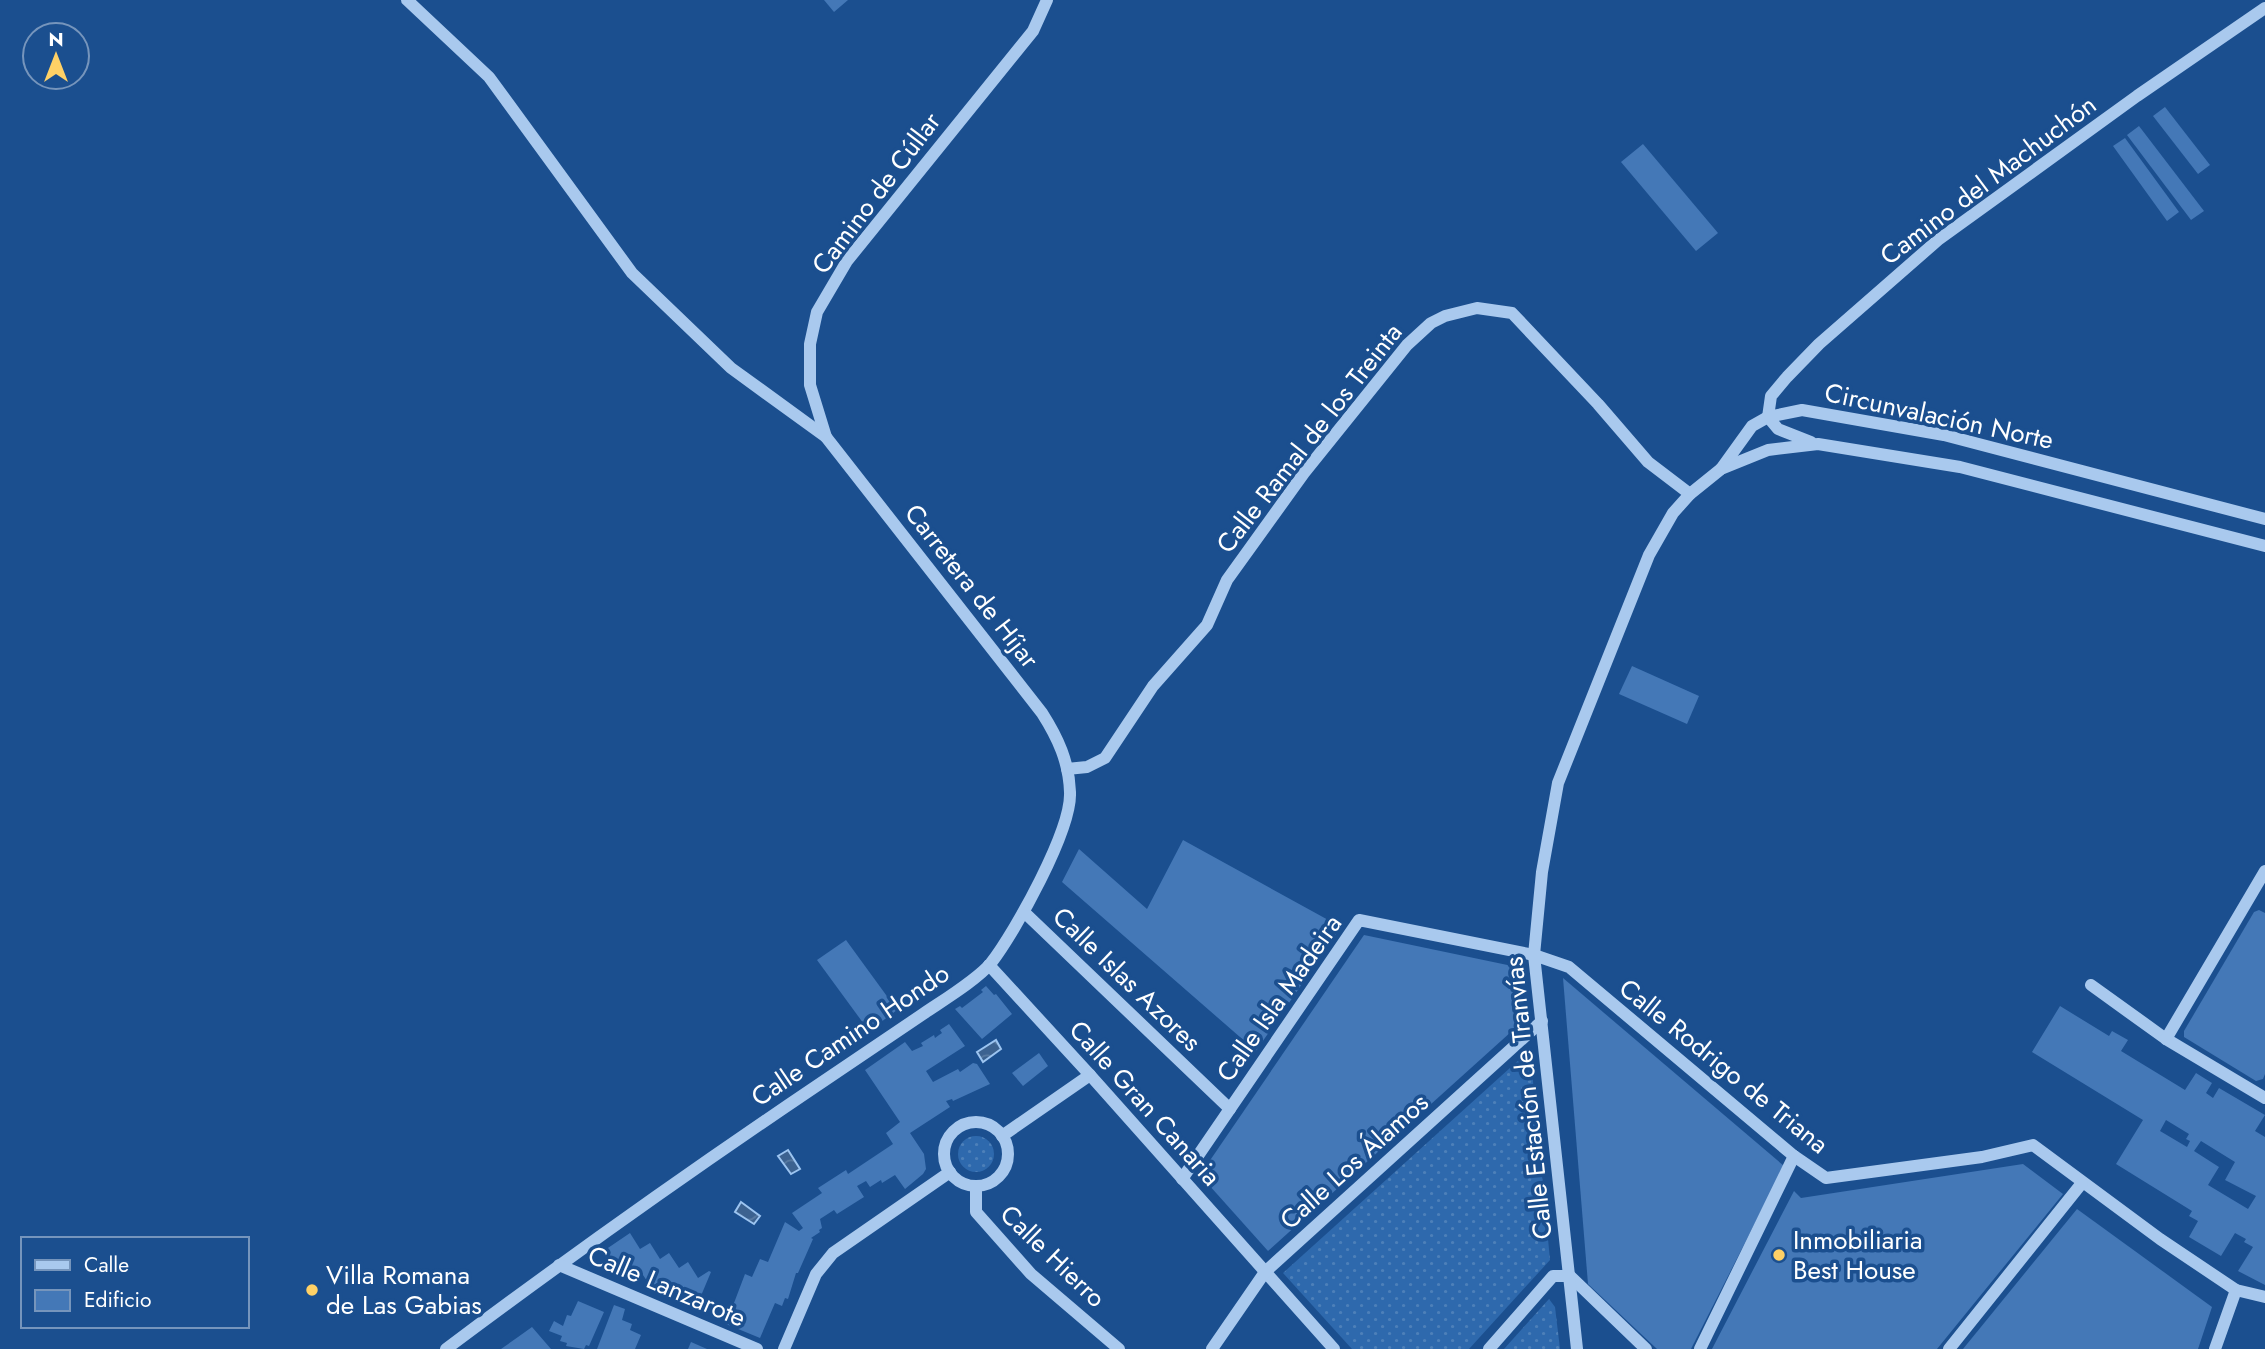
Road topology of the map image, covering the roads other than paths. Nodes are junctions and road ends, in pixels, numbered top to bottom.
1 (407, 0) edge
2 (1047, 0) edge
3 (2265, 8) edge
4 (1768, 417) junction
5 (827, 437) junction
6 (1818, 444) junction
7 (1721, 469) junction
8 (1690, 494) junction
9 (2265, 519) edge
10 (2265, 546) edge
11 (1067, 769) junction
12 (2265, 872) edge
13 (2261, 888) edge
14 (1024, 912) junction
15 (1534, 955) junction
16 (989, 965) junction
17 (2091, 985) dead end
18 (1542, 1021) junction
19 (2166, 1039) junction
20 (1090, 1075) junction
21 (2265, 1098) edge
22 (1230, 1109) junction
23 (1002, 1136) junction
24 (1794, 1156) junction
25 (950, 1172) junction
26 (1182, 1179) junction
27 (2082, 1183) junction
28 (976, 1186) junction
29 (559, 1265) junction
30 (1265, 1272) junction
31 (1570, 1276) junction
32 (2236, 1290) junction
33 (2265, 1297) edge
34 (446, 1349) edge
35 (757, 1349) edge
36 (784, 1349) edge
37 (1119, 1349) edge
38 (1212, 1349) edge
39 (1334, 1349) edge
40 (1489, 1349) edge
41 (1577, 1349) edge
42 (1646, 1349) edge
43 (1700, 1349) edge
44 (1949, 1349) edge
45 (2215, 1349) edge

1 - 5 street
2 - 5 street, Camino de Cúllar
3 - 4 street, Camino del Machuchón
4 - 6 street
4 - 7 street, Circunvalación Norte
4 - 9 street, Circunvalación Norte
5 - 11 street, Carretera de Híjar
6 - 7 street, Circunvalación Norte
6 - 10 street, Circunvalación Norte
7 - 8 street, Calle Estación de Tranvías
8 - 11 street, Calle Ramal de los Treinta
8 - 15 street, Calle Estación de Tranvías
11 - 14 street, Calle Camino Hondo
12 - 13 street
13 - 19 street
14 - 16 street, Calle Camino Hondo
14 - 22 street, Calle Islas Azores
15 - 18 street, Calle Estación de Tranvías
15 - 22 street, Calle Isla Madeira
15 - 24 street, Calle Rodrigo de Triana
16 - 20 street, Calle Gran Canaria
16 - 29 street, Calle Camino Hondo
17 - 19 street
18 - 30 street, Calle Los Álamos
18 - 31 street, Calle Estación de Tranvías
19 - 21 street
20 - 23 street
20 - 26 street, Calle Gran Canaria
22 - 26 street, Calle Isla Madeira
23 - 25 street
23 - 28 street
24 - 27 street, Calle Rodrigo de Triana
24 - 43 street
25 - 28 street
25 - 36 street
26 - 30 street, Calle Gran Canaria
27 - 32 street, Calle Rodrigo de Triana
27 - 44 street
28 - 37 street, Calle Hierro
29 - 34 street, Calle Camino Hondo
29 - 35 street, Calle Lanzarote
30 - 38 street, Calle Los Álamos
30 - 39 street, Calle Gran Canaria
31 - 40 street
31 - 41 street, Calle Estación de Tranvías
31 - 42 street
32 - 33 street, Calle Rodrigo de Triana
32 - 45 street

